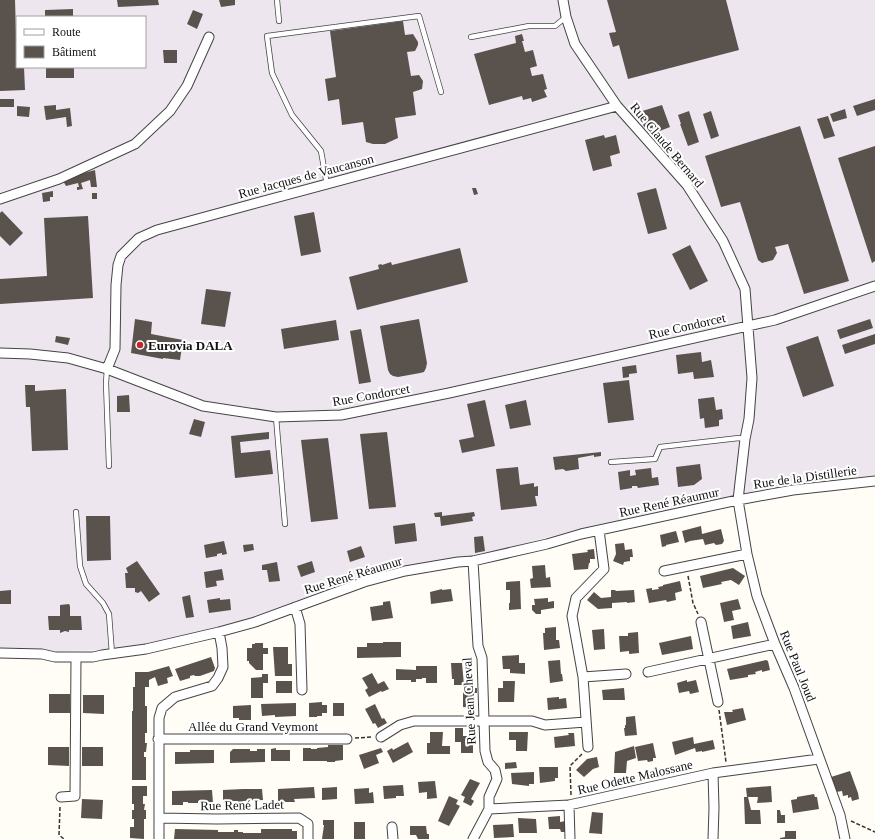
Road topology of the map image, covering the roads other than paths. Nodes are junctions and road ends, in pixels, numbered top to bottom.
1 (277, 0) edge
2 (563, 0) edge
3 (566, 17) junction
4 (279, 21) dead end
5 (209, 37) dead end
6 (470, 37) dead end
7 (441, 92) dead end
8 (617, 106) junction
9 (327, 185) junction
10 (0, 199) edge
11 (875, 286) edge
12 (749, 326) junction
13 (0, 353) edge
14 (107, 369) junction
15 (276, 417) junction
16 (745, 439) junction
17 (611, 462) dead end
18 (109, 466) dead end
19 (875, 481) edge
20 (738, 500) junction
21 (76, 512) dead end
22 (285, 524) dead end
23 (599, 530) junction
24 (747, 554) junction
25 (473, 561) junction
26 (664, 571) dead end
27 (295, 607) junction
28 (702, 622) road end
29 (219, 632) junction
30 (775, 644) junction
31 (0, 653) edge
32 (112, 654) junction
33 (76, 657) junction
34 (709, 658) junction
35 (648, 672) dead end
36 (626, 674) dead end
37 (583, 676) junction
38 (302, 690) dead end
39 (718, 702) road end
40 (484, 722) junction
41 (586, 722) junction
42 (381, 737) road end
43 (158, 739) junction
44 (347, 739) road end
45 (588, 747) road end
46 (819, 759) junction
47 (713, 772) junction
48 (61, 797) road end
49 (570, 805) junction
50 (489, 810) junction
51 (159, 818) junction
52 (392, 827) dead end
53 (159, 839) edge
54 (308, 839) edge
55 (393, 839) edge
56 (474, 839) edge
57 (570, 839) edge
58 (713, 839) edge
59 (845, 839) edge

1 - 4 lane
2 - 3 street, Rue Claude Bernard
3 - 6 lane
3 - 8 street, Rue Claude Bernard
5 - 10 street
7 - 9 lane
8 - 9 street, Rue Jacques de Vaucanson
8 - 12 street, Rue Claude Bernard
9 - 14 street, Rue Jacques de Vaucanson
11 - 12 street, Rue Condorcet
12 - 15 street, Rue Condorcet
12 - 16 street, Rue Claude Bernard
13 - 14 street, Rue Condorcet
14 - 15 street, Rue Condorcet
14 - 18 lane
15 - 22 lane
16 - 17 lane
16 - 20 street, Rue Claude Bernard
19 - 20 street, Rue de la Distillerie
20 - 23 street, Rue René Réaumur
20 - 24 street, Rue Paul Joud
21 - 32 lane
23 - 25 street, Rue René Réaumur
23 - 37 street
24 - 26 street
24 - 30 street, Rue Paul Joud
25 - 27 street, Rue René Réaumur
25 - 40 street, Rue Jean Cheval
27 - 29 street, Rue René Réaumur
27 - 38 street
28 - 34 street
29 - 32 street, Rue René Réaumur
29 - 43 street
30 - 34 street
30 - 46 street, Rue Paul Joud
31 - 33 street, Rue René Réaumur
32 - 33 street, Rue René Réaumur
33 - 48 street
34 - 35 street
34 - 39 street
36 - 37 street
37 - 41 street
40 - 41 street
40 - 42 street
40 - 50 street, Rue Jean Cheval
41 - 45 street
43 - 44 street, Allée du Grand Veymont
43 - 51 street
46 - 47 street, Rue Odette Malossane
46 - 59 street, Rue Paul Joud
47 - 49 street, Rue Odette Malossane
47 - 58 street
49 - 50 street, Rue Odette Malossane
49 - 57 street
50 - 56 street
51 - 53 street
51 - 54 street, Rue René Ladet
52 - 55 street

